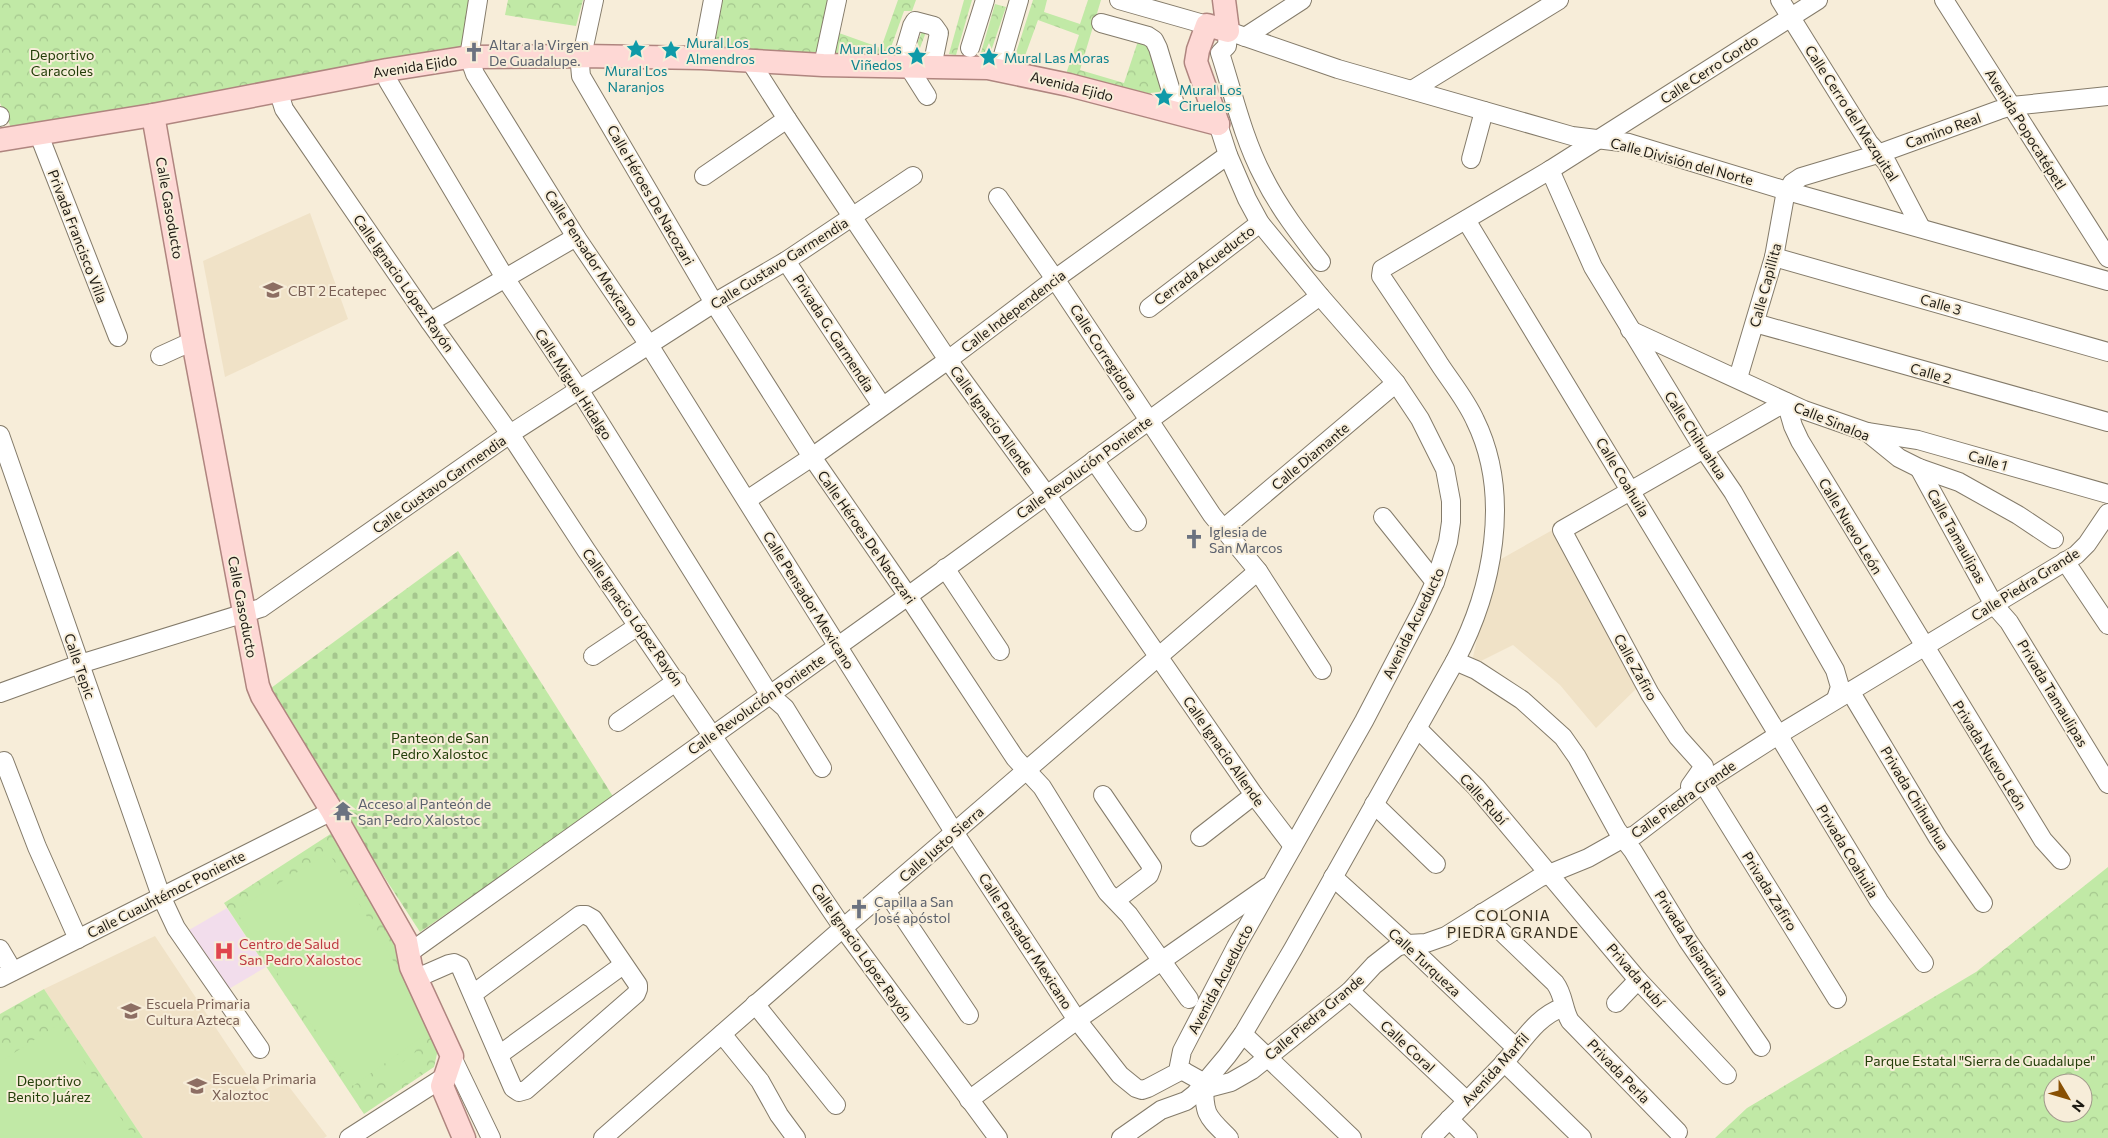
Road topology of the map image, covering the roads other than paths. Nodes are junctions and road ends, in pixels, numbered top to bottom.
1 (478, 0) edge
2 (594, 0) edge
3 (713, 0) edge
4 (836, 0) edge
5 (985, 0) edge
6 (1019, 0) edge
7 (1119, 0) edge
8 (1224, 0) edge
9 (1302, 0) edge
10 (1559, 0) edge
11 (1780, 0) edge
12 (1818, 0) edge
13 (1944, 0) edge
14 (1535, 6) edge
15 (1171, 8) edge
16 (1790, 17) junction
17 (1101, 23) dead end
18 (1227, 31) junction
19 (970, 48) dead end
20 (582, 56) junction
21 (469, 57) junction
22 (702, 58) junction
23 (906, 60) junction
24 (750, 61) junction
25 (823, 65) junction
26 (932, 67) junction
27 (386, 70) junction
28 (998, 70) junction
29 (278, 90) junction
30 (1412, 90) junction
31 (927, 96) dead end
32 (2108, 96) edge
33 (2012, 106) junction
34 (1484, 111) junction
35 (1178, 114) junction
36 (153, 115) junction
37 (787, 119) junction
38 (1218, 124) junction
39 (38, 135) junction
40 (1600, 139) junction
41 (0, 140) edge
42 (1878, 154) junction
43 (1228, 155) junction
44 (1472, 159) dead end
45 (1550, 170) junction
46 (704, 176) dead end
47 (913, 176) dead end
48 (1788, 191) junction
49 (998, 197) dead end
50 (852, 217) junction
51 (1466, 220) junction
52 (1260, 223) junction
53 (1921, 228) junction
54 (576, 236) junction
55 (1774, 256) junction
56 (2108, 258) edge
57 (786, 260) junction
58 (1322, 262) dead end
59 (505, 278) junction
60 (1055, 279) junction
61 (2108, 281) edge
62 (1320, 296) junction
63 (714, 303) junction
64 (1149, 308) dead end
65 (430, 322) junction
66 (1755, 323) junction
67 (1630, 330) junction
68 (118, 337) dead end
69 (193, 341) junction
70 (649, 345) junction
71 (2108, 352) edge
72 (160, 356) dead end
73 (948, 360) junction
74 (1738, 378) junction
75 (1396, 383) junction
76 (580, 391) junction
77 (1786, 402) junction
78 (882, 406) junction
79 (1148, 419) junction
80 (2108, 422) edge
81 (1867, 432) junction
82 (510, 434) junction
83 (0, 435) edge
84 (1703, 448) junction
85 (812, 457) junction
86 (1094, 460) junction
87 (1920, 468) junction
88 (1631, 490) junction
89 (1046, 494) junction
90 (2108, 494) edge
91 (747, 500) junction
92 (2108, 513) edge
93 (1383, 517) dead end
94 (1137, 522) dead end
95 (1223, 529) junction
96 (2108, 536) edge
97 (2054, 539) dead end
98 (2087, 544) junction
99 (2066, 561) junction
100 (946, 568) junction
101 (1258, 571) junction
102 (1436, 582) junction
103 (908, 596) junction
104 (1994, 605) junction
105 (244, 614) junction
106 (2108, 625) edge
107 (638, 626) junction
108 (837, 646) junction
109 (1924, 647) junction
110 (1000, 651) dead end
111 (1158, 655) junction
112 (593, 656) dead end
113 (1455, 661) junction
114 (80, 664) junction
115 (1322, 670) dead end
116 (677, 682) junction
117 (0, 693) edge
118 (769, 694) junction
119 (1843, 695) junction
120 (618, 722) dead end
121 (1417, 728) junction
122 (713, 734) junction
123 (1778, 735) junction
124 (4, 761) dead end
125 (822, 768) dead end
126 (1027, 771) junction
127 (1703, 783) junction
128 (2108, 784) edge
129 (1104, 795) dead end
130 (1254, 795) junction
131 (1687, 796) junction
132 (1374, 804) junction
133 (332, 812) junction
134 (954, 832) junction
135 (1200, 837) dead end
136 (1623, 839) junction
137 (1293, 846) junction
138 (2060, 860) dead end
139 (1436, 864) dead end
140 (1549, 873) junction
141 (1333, 877) junction
142 (1272, 884) junction
143 (886, 891) junction
144 (161, 896) junction
145 (1116, 900) junction
146 (1983, 903) dead end
147 (1482, 913) junction
148 (843, 928) junction
149 (78, 939) junction
150 (1406, 944) junction
151 (0, 949) edge
152 (409, 953) junction
153 (1160, 960) junction
154 (1924, 963) dead end
155 (624, 965) junction
156 (7, 974) edge
157 (417, 978) junction
158 (1638, 980) junction
159 (1350, 991) junction
160 (473, 994) junction
161 (1189, 998) dead end
162 (1837, 999) dead end
163 (1616, 1003) dead end
164 (755, 1004) junction
165 (1564, 1007) junction
166 (969, 1015) dead end
167 (1077, 1020) junction
168 (722, 1034) junction
169 (1243, 1034) junction
170 (1515, 1047) junction
171 (1761, 1047) dead end
172 (260, 1049) dead end
173 (499, 1055) junction
174 (1269, 1056) junction
175 (1504, 1062) junction
176 (451, 1067) junction
177 (1182, 1070) junction
178 (1727, 1075) dead end
179 (1204, 1084) junction
180 (969, 1100) junction
181 (1186, 1101) junction
182 (1466, 1101) junction
183 (836, 1105) dead end
184 (1449, 1119) junction
185 (1678, 1132) dead end
186 (349, 1138) edge
187 (464, 1138) edge
188 (491, 1138) edge
189 (603, 1138) edge
190 (796, 1138) edge
191 (998, 1138) edge
192 (1121, 1138) edge
193 (1140, 1138) edge
194 (1229, 1138) edge
195 (1352, 1138) edge
196 (1430, 1138) edge
197 (1468, 1138) edge
198 (1582, 1138) edge

1 - 21 street
2 - 20 street, Calle Héroes De Nacozari
3 - 22 street
4 - 25 street
5 - 19 street
6 - 28 street
7 - 15 street, Calle División del Norte
8 - 18 main road, Avenida Acueducto
9 - 18 street
10 - 14 street
11 - 16 street, Calle Cerro del Mezquital
12 - 16 street, Calle Cerro Gordo
13 - 33 street, Avenida Popocatépetl
14 - 30 street
15 - 18 street, Calle División del Norte
16 - 40 street, Calle Cerro Gordo
16 - 42 street, Calle Cerro del Mezquital
17 - 35 street
18 - 30 street, Calle División del Norte
18 - 38 main road, Avenida Acueducto
18 - 58 street, Avenida Acueducto
20 - 21 main road, Avenida Ejido
20 - 22 main road, Avenida Ejido
20 - 63 street, Calle Héroes De Nacozari
21 - 27 main road, Avenida Ejido
21 - 54 street, Calle Pensador Mexicano
22 - 24 main road, Avenida Ejido
23 - 25 main road, Avenida Ejido
23 - 26 main road, Avenida Ejido
23 - 26 street
23 - 31 street
24 - 25 main road, Avenida Ejido
24 - 37 street, Calle Ignacio Allende
26 - 28 main road, Avenida Ejido
27 - 29 main road, Avenida Ejido
27 - 59 street, Calle Miguel Hidalgo
28 - 35 main road, Avenida Ejido
29 - 36 main road, Avenida Ejido
29 - 65 street, Calle Ignacio López Rayón
30 - 34 street, Calle División del Norte
32 - 33 street, Camino Real
33 - 42 street, Camino Real
33 - 56 street, Avenida Popocatépetl
34 - 40 street, Calle División del Norte
34 - 44 street
35 - 38 main road, Avenida Ejido
36 - 39 main road, Avenida Ejido
36 - 69 main road, Calle Gasoducto
37 - 46 street
37 - 50 street, Calle Ignacio Allende
38 - 43 street, Avenida Acueducto
39 - 41 main road, Avenida Ejido
39 - 68 street, Privada Francisco Villa
40 - 45 street, Calle Cerro Gordo
40 - 48 street, Calle División del Norte
42 - 48 street, Camino Real
42 - 53 street, Calle Cerro del Mezquital
43 - 52 street, Avenida Acueducto
43 - 60 street, Calle Independencia
45 - 51 street
45 - 67 street, Calle Chihuahua
47 - 50 street, Calle Gustavo Garmendia
48 - 53 street, Calle División del Norte
48 - 55 street, Calle Capillita
49 - 60 street, Calle Corregidora
50 - 57 street, Calle Gustavo Garmendia
50 - 73 street, Calle Ignacio Allende
51 - 88 street, Calle Coahuila
51 - 113 street
52 - 62 street, Avenida Acueducto
52 - 64 street, Cerrada Acueducto
53 - 61 street, Calle División del Norte
54 - 59 street
54 - 70 street, Calle Pensador Mexicano
55 - 66 street, Calle Capillita
55 - 71 street, Calle 3
57 - 63 street, Calle Gustavo Garmendia
57 - 78 street, Privada G. Garmendia
59 - 65 street
59 - 76 street, Calle Miguel Hidalgo
60 - 73 street, Calle Independencia
60 - 79 street, Calle Corregidora
62 - 75 street, Avenida Acueducto
62 - 79 street, Calle Revolución Poniente
63 - 70 street, Calle Gustavo Garmendia
63 - 85 street, Calle Héroes De Nacozari
65 - 82 street, Calle Ignacio López Rayón
66 - 74 street, Calle Capillita
66 - 80 street, Calle 2
67 - 74 street, Calle Sinaloa
67 - 84 street, Calle Chihuahua
69 - 72 street
69 - 105 main road, Calle Gasoducto
70 - 76 street, Calle Gustavo Garmendia
70 - 91 street, Calle Pensador Mexicano
73 - 78 street, Calle Independencia
73 - 89 street, Calle Ignacio Allende
74 - 77 street, Calle Sinaloa
75 - 95 street, Calle Diamante
75 - 102 street, Avenida Acueducto
76 - 82 street, Calle Gustavo Garmendia
76 - 118 street, Calle Miguel Hidalgo
77 - 81 street, Calle Sinaloa
77 - 84 street
77 - 109 street, Calle Nuevo León
78 - 85 street, Calle Independencia
79 - 86 street, Calle Revolución Poniente
79 - 95 street, Calle Corregidora
81 - 87 street, Calle Sinaloa
81 - 90 street, Calle 1
82 - 105 street, Calle Gustavo Garmendia
82 - 107 street, Calle Ignacio López Rayón
83 - 114 street, Calle Tepic
84 - 88 street
84 - 119 street, Calle Chihuahua
85 - 91 street, Calle Independencia
85 - 103 street, Calle Héroes De Nacozari
86 - 89 street, Calle Revolución Poniente
86 - 94 street
87 - 97 street, Calle Sinaloa
87 - 104 street, Calle Tamaulipas
88 - 123 street, Calle Coahuila
88 - 131 street, Calle Zafiro
89 - 100 street, Calle Revolución Poniente
89 - 111 street, Calle Ignacio Allende
91 - 108 street, Calle Pensador Mexicano
92 - 98 street
93 - 102 street
95 - 101 street, Calle Corregidora
96 - 98 street
98 - 99 street, Calle Piedra Grande
99 - 104 street, Calle Piedra Grande
99 - 106 street
100 - 103 street, Calle Revolución Poniente
100 - 110 street
101 - 111 street, Calle Justo Sierra
101 - 115 street, Calle Corregidora
102 - 137 street, Avenida Acueducto
103 - 108 street, Calle Revolución Poniente
103 - 126 street, Calle Héroes De Nacozari
104 - 109 street, Calle Piedra Grande
104 - 128 street, Privada Tamaulipas
105 - 114 street, Calle Gustavo Garmendia
105 - 133 main road, Calle Gasoducto
107 - 112 street
107 - 116 street, Calle Ignacio López Rayón
108 - 118 street, Calle Revolución Poniente
108 - 134 street, Calle Pensador Mexicano
109 - 119 street, Calle Piedra Grande
109 - 138 street, Privada Nuevo León
111 - 126 street, Calle Justo Sierra
111 - 130 street, Calle Ignacio Allende
113 - 121 street
113 - 136 street, Privada Alejandrina
114 - 117 street, Calle Gustavo Garmendia
114 - 144 street, Calle Tepic
116 - 120 street
116 - 122 street, Calle Ignacio López Rayón
118 - 122 street, Calle Revolución Poniente
118 - 125 street, Calle Miguel Hidalgo
119 - 123 street, Calle Piedra Grande
119 - 146 street, Privada Chihuahua
121 - 132 street
121 - 140 street, Calle Rubí
122 - 148 street, Calle Ignacio López Rayón
122 - 152 street, Calle Revolución Poniente
123 - 127 street, Calle Piedra Grande
123 - 154 street, Privada Coahuila
124 - 149 street
126 - 134 street, Calle Justo Sierra
126 - 145 street, Calle Héroes De Nacozari
127 - 131 street, Calle Piedra Grande
127 - 162 street, Privada Zafiro
129 - 145 street
130 - 135 street
130 - 137 street, Calle Ignacio Allende
131 - 136 street, Calle Piedra Grande
132 - 139 street
132 - 141 street
133 - 144 street, Calle Cuauhtémoc Poniente
133 - 152 main road, Calle Gasoducto
134 - 143 street, Calle Justo Sierra
134 - 167 street, Calle Pensador Mexicano
136 - 140 street, Calle Piedra Grande
136 - 171 street, Privada Alejandrina
137 - 142 street, Avenida Acueducto
140 - 147 street, Calle Piedra Grande
140 - 158 street, Privada Rubí
141 - 150 street, Calle Turqueza
141 - 169 street
142 - 153 street
142 - 177 street, Avenida Acueducto
143 - 148 street, Calle Justo Sierra
143 - 166 street
144 - 149 street, Calle Cuauhtémoc Poniente
144 - 172 street, Calle Tepic
145 - 153 street, Calle Héroes De Nacozari
147 - 150 street, Calle Piedra Grande
147 - 165 street, Privada Perla
148 - 164 street, Calle Justo Sierra
148 - 180 street, Calle Ignacio López Rayón
149 - 156 street, Calle Cuauhtémoc Poniente
150 - 159 street, Calle Piedra Grande
150 - 170 street, Calle Turqueza
151 - 156 street
152 - 157 main road, Calle Gasoducto
153 - 161 street, Calle Héroes De Nacozari
153 - 167 street
155 - 160 street
155 - 173 street
155 - 173 street
157 - 160 street
157 - 176 main road, Calle Gasoducto
158 - 163 street
158 - 178 street, Privada Rubí
159 - 174 street, Calle Piedra Grande
159 - 182 street, Calle Coral
160 - 173 street
164 - 168 street, Calle Justo Sierra
164 - 183 street
165 - 170 street, Avenida Marfil
165 - 185 street, Privada Perla
167 - 177 street, Calle Pensador Mexicano
167 - 180 street
168 - 189 street, Calle Justo Sierra
168 - 190 street
169 - 174 street
169 - 179 street
170 - 175 street, Avenida Marfil
174 - 179 street, Calle Piedra Grande
174 - 195 street
175 - 182 street, Avenida Marfil
175 - 198 street
176 - 186 street
176 - 187 main road, Calle Gasoducto
176 - 188 street, Calle Gasoducto
177 - 179 street
179 - 181 street
179 - 194 street
180 - 191 street, Calle Ignacio López Rayón
181 - 192 street
181 - 193 street
182 - 184 street, Avenida Marfil
184 - 196 street, Avenida Marfil
184 - 197 street

